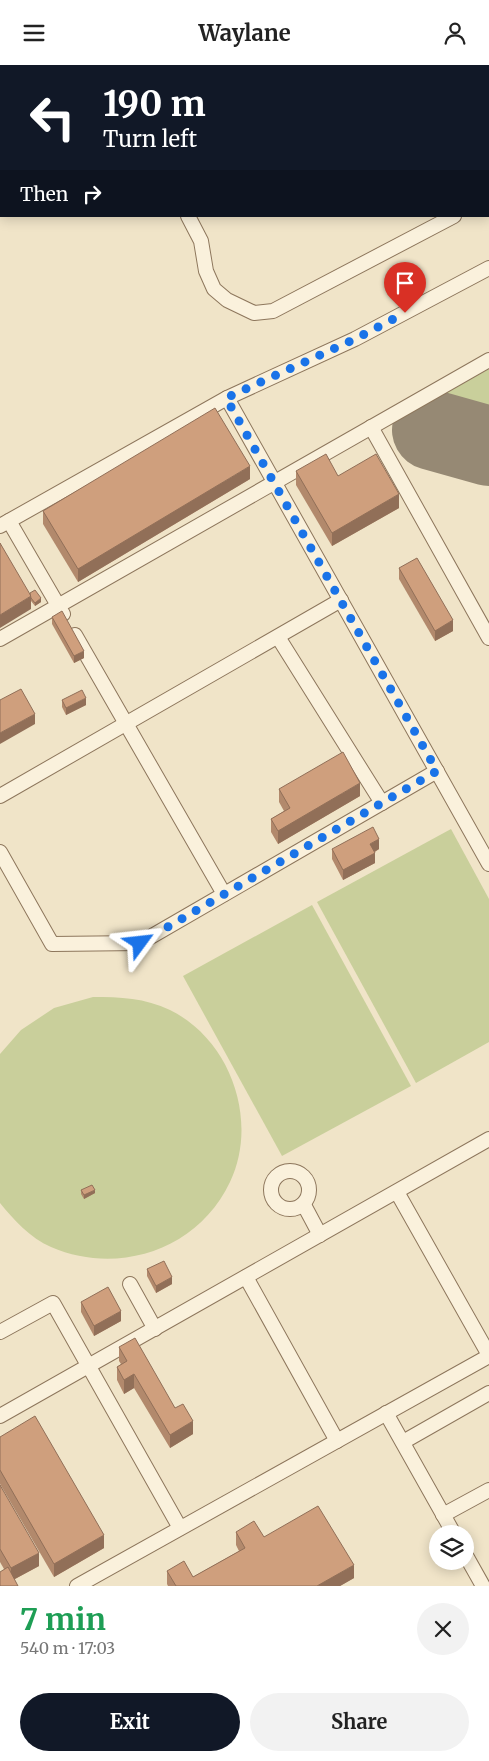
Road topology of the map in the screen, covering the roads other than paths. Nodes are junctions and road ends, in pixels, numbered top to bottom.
1 (189, 217) edge
2 (452, 217) edge
3 (489, 269) edge
4 (489, 359) edge
5 (226, 398) junction
6 (371, 427) junction
7 (274, 482) junction
8 (5, 523) edge
9 (341, 601) junction
10 (58, 606) junction
11 (278, 637) junction
12 (489, 638) edge
13 (0, 639) edge
14 (126, 723) junction
15 (437, 771) junction
16 (0, 796) edge
17 (382, 803) junction
18 (0, 852) edge
19 (489, 864) edge
20 (224, 894) junction
21 (489, 1139) edge
22 (396, 1192) junction
23 (304, 1205) dead end
24 (320, 1235) junction
25 (246, 1277) junction
26 (130, 1285) dead end
27 (154, 1329) junction
28 (0, 1332) edge
29 (489, 1356) edge
30 (88, 1366) junction
31 (489, 1393) edge
32 (386, 1413) junction
33 (0, 1416) edge
34 (337, 1441) junction
35 (403, 1442) junction
36 (489, 1490) edge
37 (443, 1515) junction
38 (449, 1525) edge
39 (180, 1528) junction
40 (474, 1570) edge
41 (77, 1586) edge
42 (483, 1586) edge

1 - 2 lane
3 - 5 lane
4 - 6 lane
5 - 7 lane
5 - 8 lane
6 - 7 lane
6 - 12 lane
7 - 9 lane
7 - 10 lane
8 - 10 lane
9 - 11 lane
9 - 15 lane
10 - 13 lane
10 - 14 lane
11 - 14 lane
11 - 17 lane
14 - 16 lane
14 - 20 lane
15 - 17 lane
15 - 19 lane
17 - 20 lane
18 - 20 lane
21 - 22 lane
22 - 24 lane
22 - 29 lane
23 - 24 lane
24 - 25 lane
25 - 27 lane
25 - 34 lane
26 - 27 lane
27 - 30 lane
28 - 30 lane
29 - 32 lane
30 - 33 lane
30 - 39 lane
31 - 35 lane
32 - 34 lane
32 - 35 lane
34 - 39 lane
35 - 37 lane
36 - 37 lane
37 - 38 lane
39 - 41 lane
40 - 42 lane

